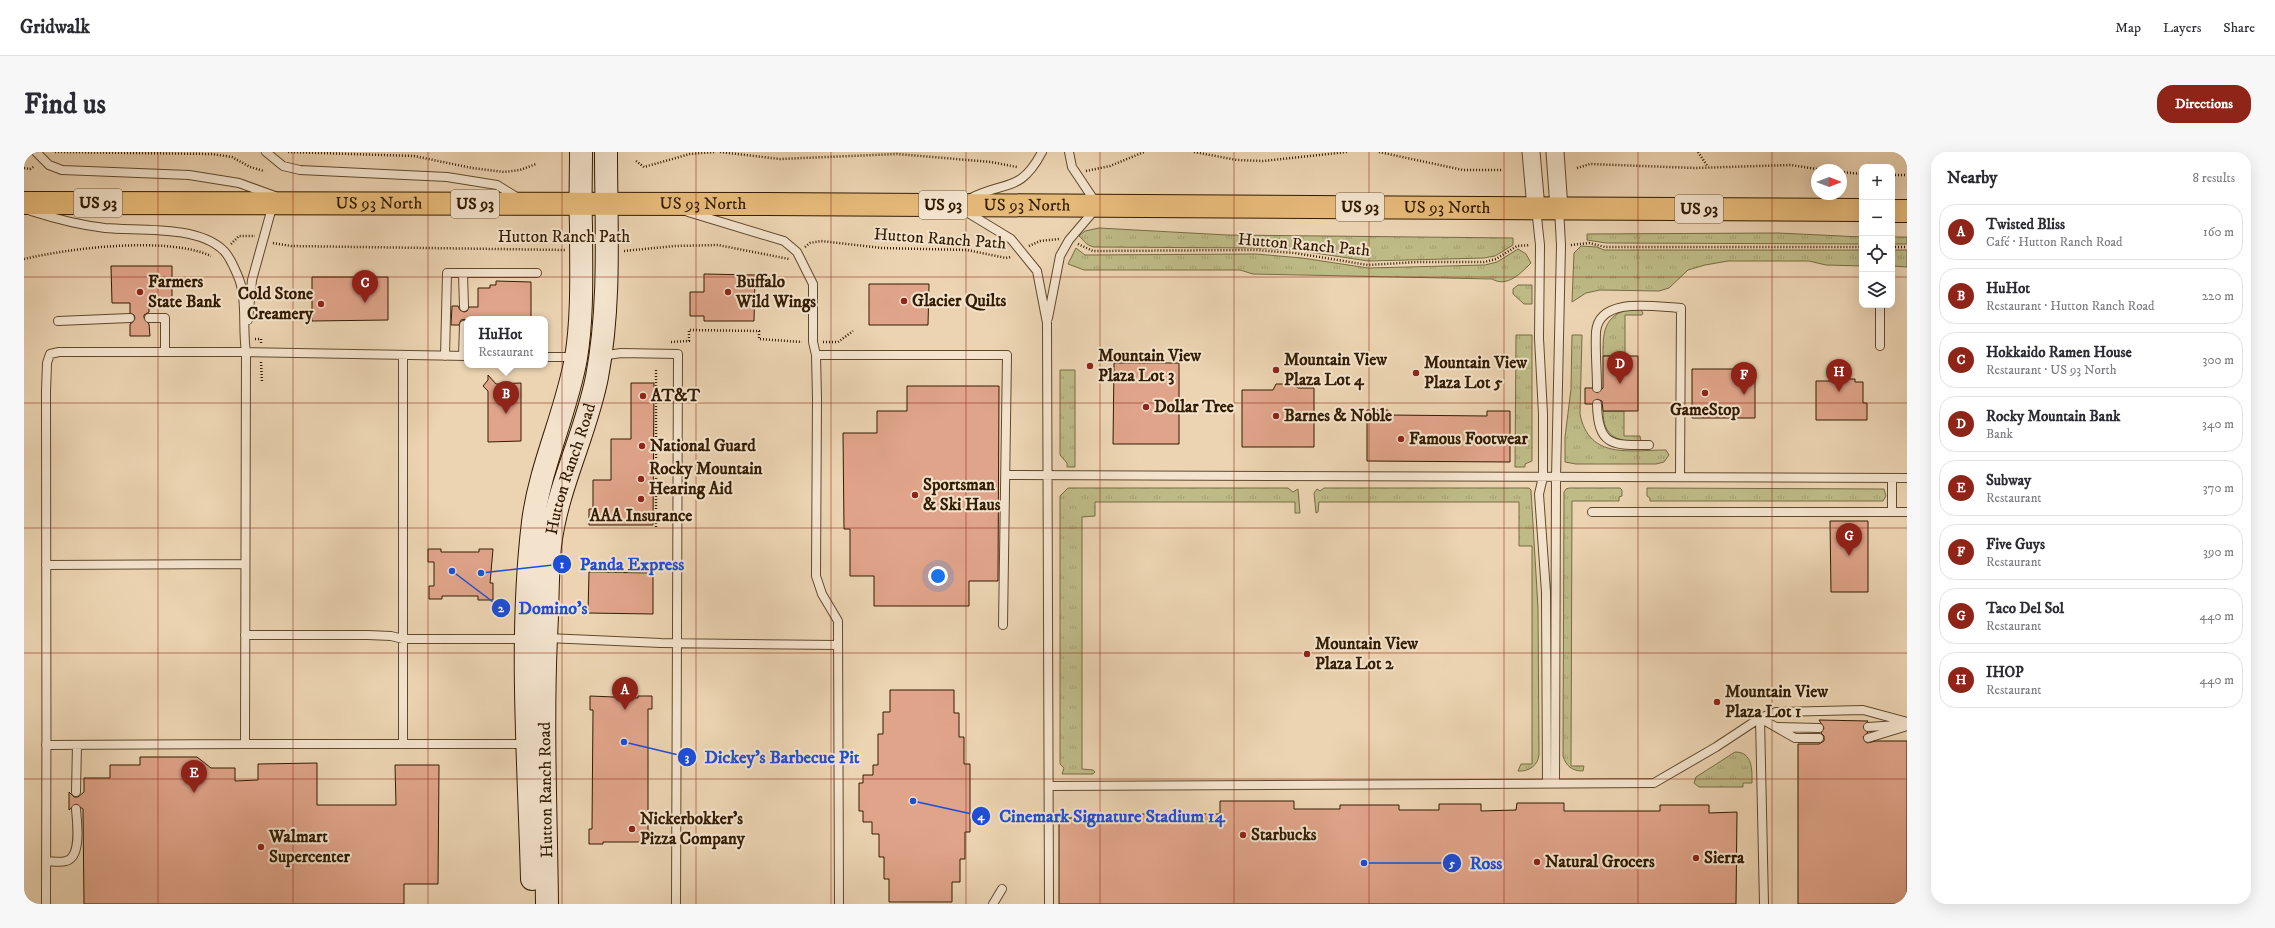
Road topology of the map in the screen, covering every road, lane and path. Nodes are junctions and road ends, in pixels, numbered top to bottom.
1 (36, 152) edge
2 (55, 152) edge
3 (266, 152) edge
4 (288, 152) edge
5 (581, 152) edge
6 (606, 152) edge
7 (715, 152) edge
8 (720, 152) edge
9 (1042, 152) edge
10 (1069, 152) edge
11 (1144, 152) edge
12 (1194, 152) edge
13 (1347, 152) edge
14 (1379, 152) edge
15 (1531, 152) edge
16 (1555, 152) edge
17 (1698, 152) edge
18 (636, 161) dead end
19 (37, 164) dead end
20 (536, 164) dead end
21 (1017, 167) dead end
22 (1709, 167) junction
23 (24, 168) edge
24 (1577, 168) dead end
25 (1811, 168) edge
26 (264, 170) dead end
27 (1502, 170) dead end
28 (1086, 171) dead end
29 (1847, 173) edge
30 (1859, 174) edge
31 (1895, 175) edge
32 (1907, 175) edge
33 (24, 203) edge
34 (273, 204) junction
35 (297, 204) junction
36 (529, 204) junction
37 (580, 204) junction
38 (605, 204) junction
39 (658, 204) junction
40 (957, 205) junction
41 (1098, 206) junction
42 (1536, 208) junction
43 (1559, 208) junction
44 (24, 209) edge
45 (1859, 210) edge
46 (1895, 211) edge
47 (1907, 211) edge
48 (263, 239) junction
49 (1069, 240) junction
50 (1540, 245) junction
51 (1561, 245) junction
52 (1859, 247) edge
53 (1895, 247) edge
54 (1907, 247) edge
55 (224, 250) junction
56 (1023, 251) junction
57 (581, 252) junction
58 (606, 252) junction
59 (797, 252) junction
60 (24, 259) edge
61 (537, 273) dead end
62 (463, 274) junction
63 (464, 306) dead end
64 (1880, 308) edge
65 (130, 318) dead end
66 (149, 318) dead end
67 (58, 321) dead end
68 (1047, 323) junction
69 (853, 331) dead end
70 (666, 342) dead end
71 (813, 342) junction
72 (1880, 346) dead end
73 (165, 352) junction
74 (246, 352) junction
75 (816, 355) junction
76 (403, 356) junction
77 (445, 356) junction
78 (464, 356) edge
79 (600, 356) junction
80 (548, 357) edge
81 (576, 357) junction
82 (656, 368) dead end
83 (1597, 388) dead end
84 (1597, 404) dead end
85 (1649, 446) dead end
86 (1006, 475) junction
87 (1046, 475) junction
88 (1543, 477) junction
89 (1680, 477) junction
90 (1556, 478) junction
91 (1892, 478) junction
92 (1907, 478) edge
93 (1592, 512) dead end
94 (1892, 512) junction
95 (1907, 512) edge
96 (656, 527) dead end
97 (244, 564) junction
98 (46, 565) junction
99 (1003, 625) dead end
100 (245, 634) junction
101 (536, 638) junction
102 (403, 639) junction
103 (677, 644) junction
104 (838, 645) junction
105 (1760, 718) junction
106 (1907, 724) edge
107 (1777, 727) junction
108 (1868, 727) dead end
109 (1819, 728) dead end
110 (1819, 738) dead end
111 (1868, 738) dead end
112 (46, 744) junction
113 (77, 744) junction
114 (245, 744) junction
115 (403, 744) junction
116 (528, 744) junction
117 (1551, 783) junction
118 (1049, 786) junction
119 (76, 792) dead end
120 (76, 809) dead end
121 (46, 861) junction
122 (1002, 889) dead end
123 (46, 904) edge
124 (532, 904) edge
125 (547, 904) edge
126 (676, 904) edge
127 (839, 904) edge
128 (993, 904) edge
129 (1049, 904) edge
130 (1764, 904) edge

1 - 35 lane
2 - 26 path
3 - 36 lane
4 - 20 path
5 - 37 main road, Hutton Ranch Road
6 - 38 main road, Hutton Ranch Road
7 - 18 path
8 - 21 path
9 - 40 lane
10 - 41 lane
11 - 28 path
12 - 13 path
14 - 27 path
15 - 42 street
16 - 43 street
17 - 22 path
19 - 23 path
22 - 24 path
22 - 25 path
29 - 30 path
31 - 32 path
33 - 34 main road, US 93 North / US 93
34 - 35 main road, US 93 North / US 93
34 - 48 lane
35 - 36 main road, US 93 North / US 93
36 - 37 main road, US 93 North / US 93
37 - 38 main road, US 93 North / US 93
37 - 57 main road, Hutton Ranch Road
38 - 39 main road, US 93 North / US 93
38 - 58 main road, Hutton Ranch Road
39 - 40 main road, US 93 North / US 93
39 - 59 lane
40 - 41 main road, US 93 North / US 93
40 - 56 lane
41 - 42 main road, US 93 North / US 93
41 - 49 lane
42 - 43 main road, US 93 North / US 93
42 - 50 lane
43 - 45 main road, US 93 North / US 93
43 - 51 lane
44 - 55 lane
46 - 47 main road
48 - 55 path, Hutton Ranch Path
48 - 57 path, Hutton Ranch Path
48 - 74 lane
49 - 50 path, Hutton Ranch Path
49 - 56 path, Hutton Ranch Path
49 - 68 lane
50 - 88 lane
51 - 52 path
51 - 90 lane
53 - 54 path
55 - 60 path
55 - 74 lane
56 - 59 path, Hutton Ranch Path
56 - 68 lane
57 - 81 main road, Hutton Ranch Road
58 - 59 path, Hutton Ranch Path
58 - 79 main road, Hutton Ranch Road
59 - 71 lane
61 - 62 lane
62 - 63 lane
62 - 77 lane
64 - 72 lane
65 - 67 lane
66 - 73 lane
68 - 87 lane
69 - 71 path
70 - 71 path
71 - 75 lane
73 - 74 lane
73 - 98 lane
74 - 76 lane
74 - 97 lane
75 - 86 lane
75 - 104 lane
76 - 77 lane
76 - 102 lane
77 - 78 lane
79 - 101 main road, Hutton Ranch Road
79 - 103 lane
80 - 81 lane
81 - 101 main road, Hutton Ranch Road
82 - 96 path
83 - 89 lane
84 - 85 lane
86 - 87 lane
86 - 99 lane
87 - 88 lane
87 - 118 lane
88 - 90 lane
88 - 117 lane
89 - 90 lane
89 - 91 lane
90 - 117 lane
91 - 92 lane
91 - 94 lane
93 - 94 lane
94 - 95 lane
97 - 98 lane
97 - 100 lane
98 - 112 lane
100 - 102 lane
100 - 114 lane
101 - 102 lane
101 - 103 lane
101 - 116 main road, Hutton Ranch Road
101 - 125 main road, Hutton Ranch Road
102 - 115 lane
103 - 104 lane
103 - 126 lane
104 - 127 lane
105 - 106 lane
105 - 107 lane
105 - 117 lane
105 - 130 lane
106 - 108 lane
106 - 111 lane
107 - 109 lane
107 - 110 lane
112 - 113 lane
112 - 121 lane
113 - 114 lane
113 - 119 lane
114 - 115 lane
115 - 116 lane
116 - 124 main road, Hutton Ranch Road
117 - 118 lane
118 - 129 lane
120 - 121 lane
121 - 123 lane
122 - 128 lane

